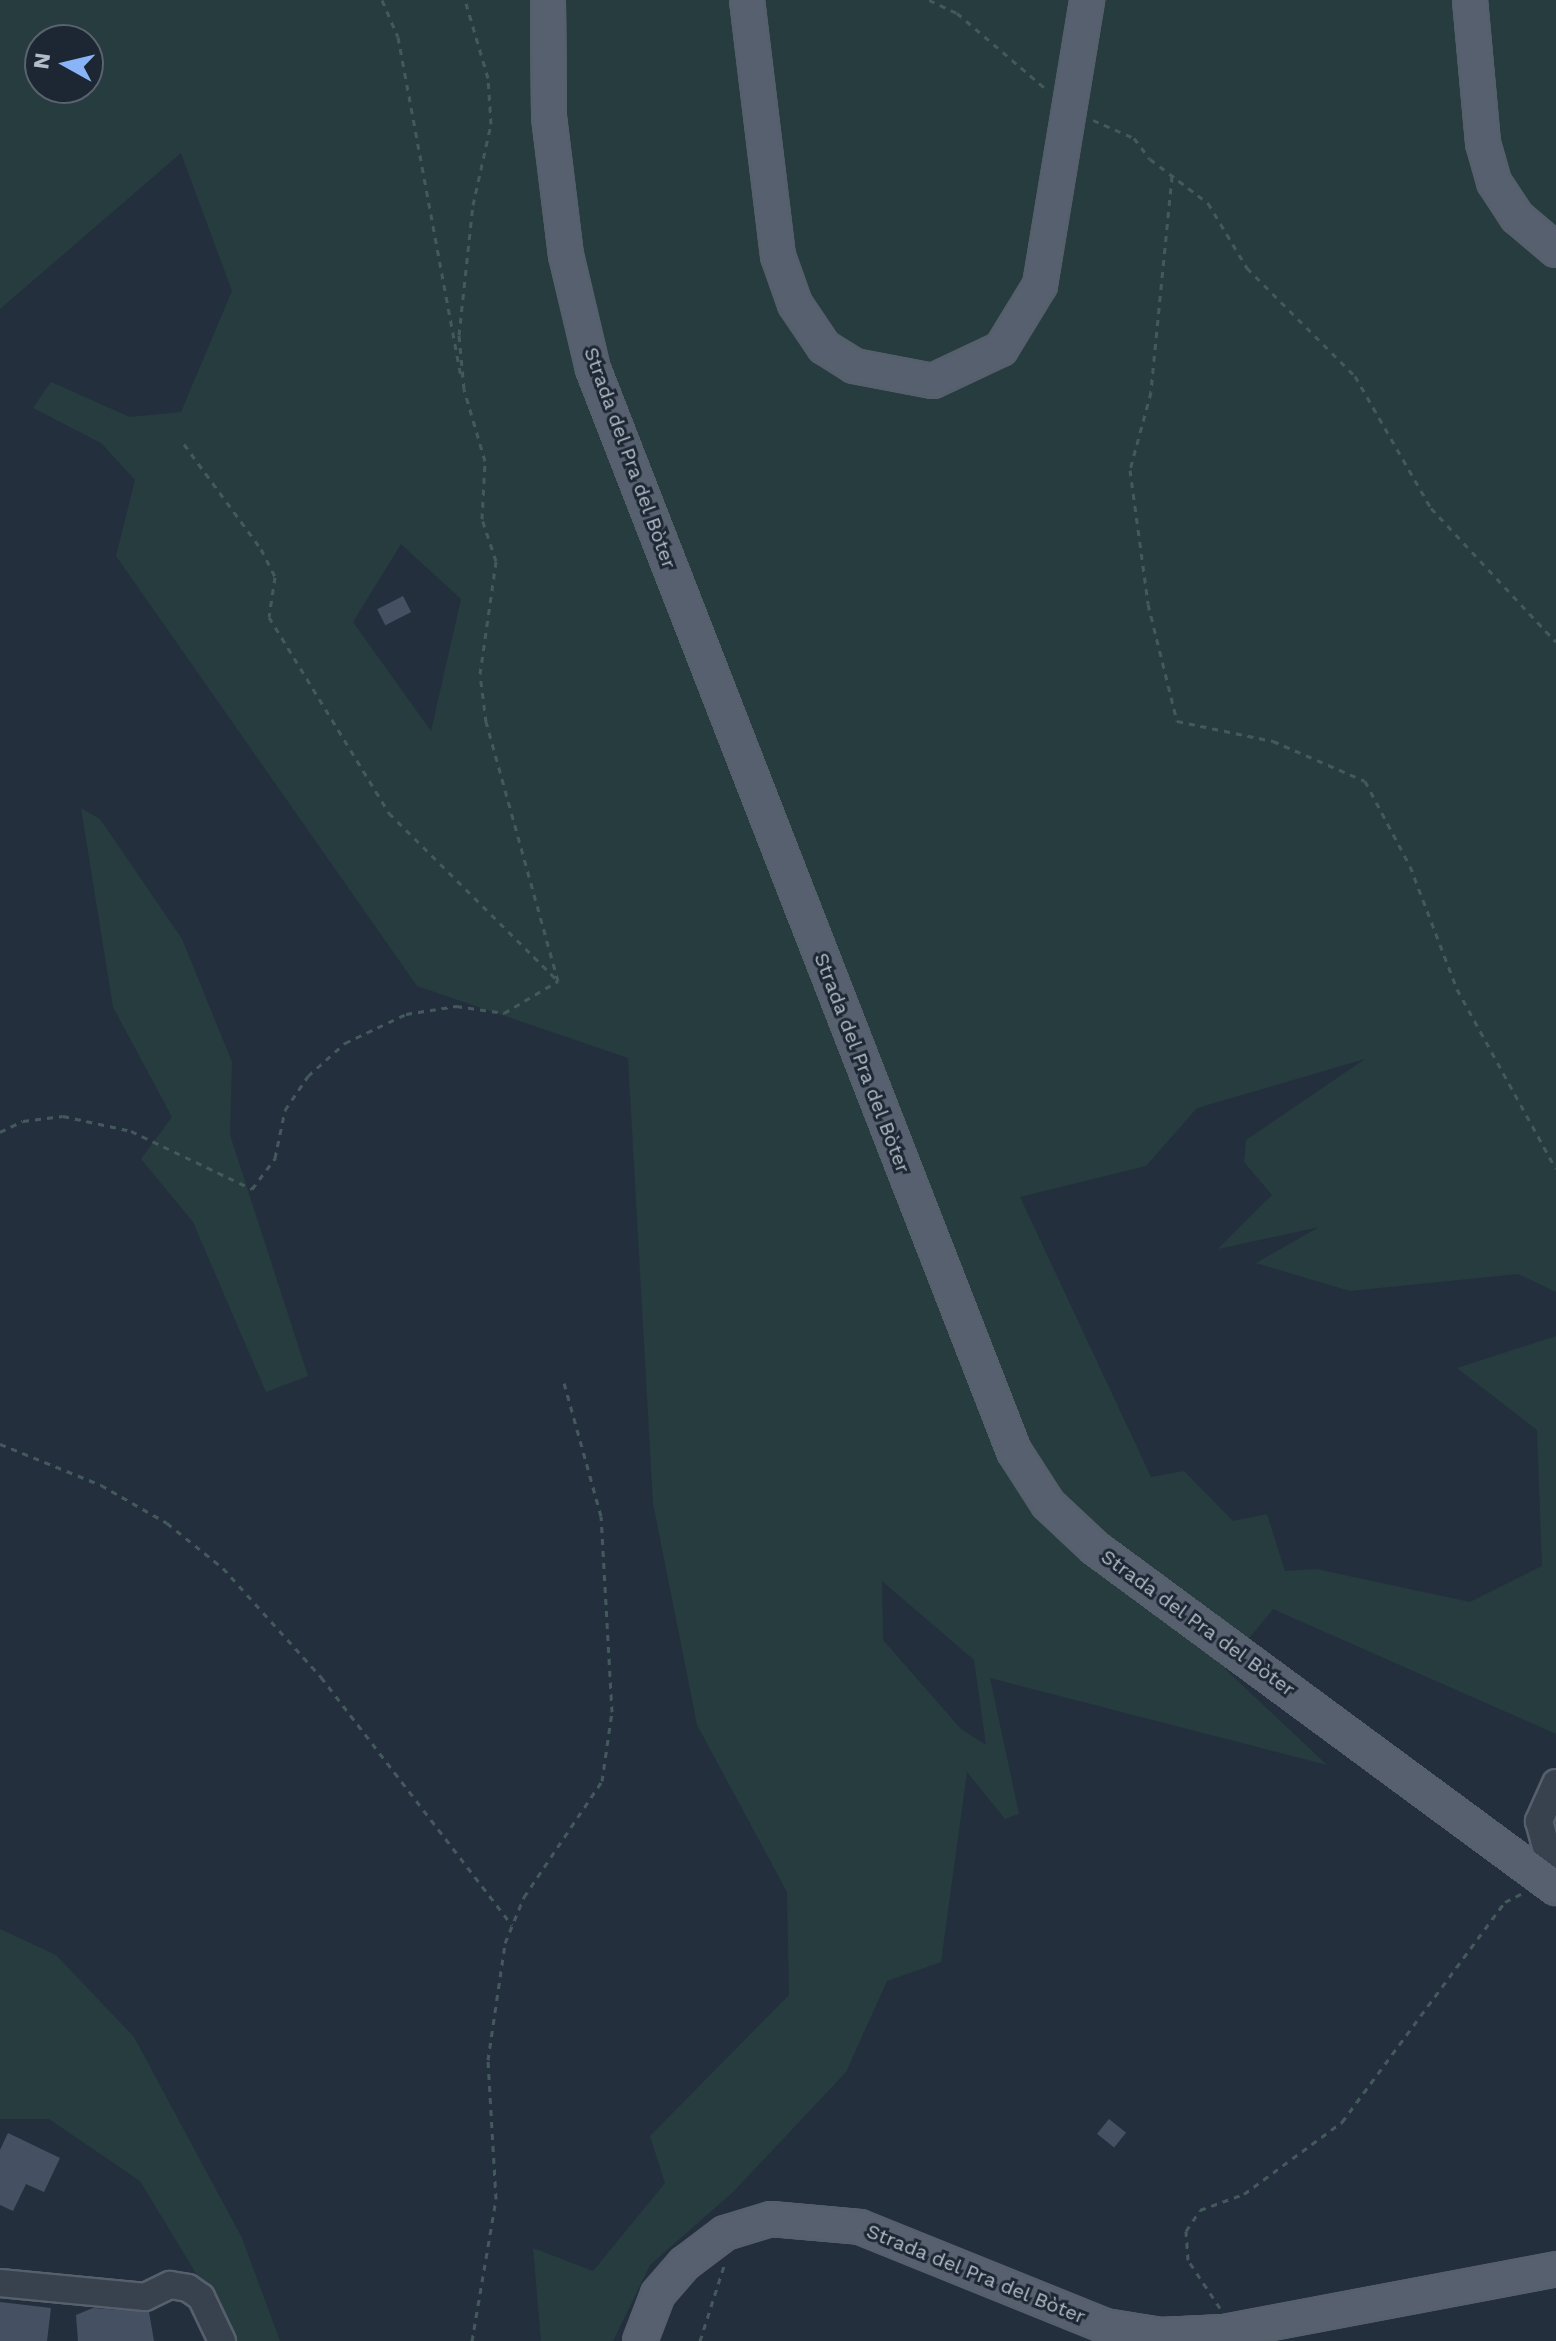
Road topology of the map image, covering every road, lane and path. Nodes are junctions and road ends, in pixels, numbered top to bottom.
1 (382, 0) edge
2 (465, 0) edge
3 (548, 0) edge
4 (747, 0) edge
5 (929, 0) edge
6 (1087, 0) edge
7 (1470, 0) edge
8 (1069, 109) junction
9 (1172, 176) junction
10 (1556, 250) edge
11 (464, 389) junction
12 (184, 444) dead end
13 (1556, 642) edge
14 (558, 981) junction
15 (0, 1132) edge
16 (1556, 1169) edge
17 (564, 1383) dead end
18 (0, 1444) edge
19 (1556, 1783) edge
20 (1556, 1886) edge
21 (1519, 1894) dead end
22 (512, 1925) junction
23 (711, 2243) junction
24 (1556, 2269) edge
25 (0, 2283) edge
26 (1238, 2329) junction
27 (222, 2341) edge
28 (472, 2341) edge
29 (640, 2341) edge
30 (700, 2341) edge

1 - 11 path
2 - 11 path
3 - 20 main road, Strada del Pra del Bòter
4 - 8 main road
5 - 8 path
6 - 8 main road
7 - 10 main road
8 - 9 path
9 - 13 path
9 - 16 path
11 - 14 path
12 - 14 path
14 - 15 path
17 - 22 path
18 - 22 path
19 - 20 street
21 - 26 path
22 - 28 path
23 - 26 main road, Strada del Pra del Bòter
23 - 29 main road, Strada del Pra del Bòter
23 - 30 path
24 - 26 main road, Strada del Pra del Bòter
25 - 27 street

